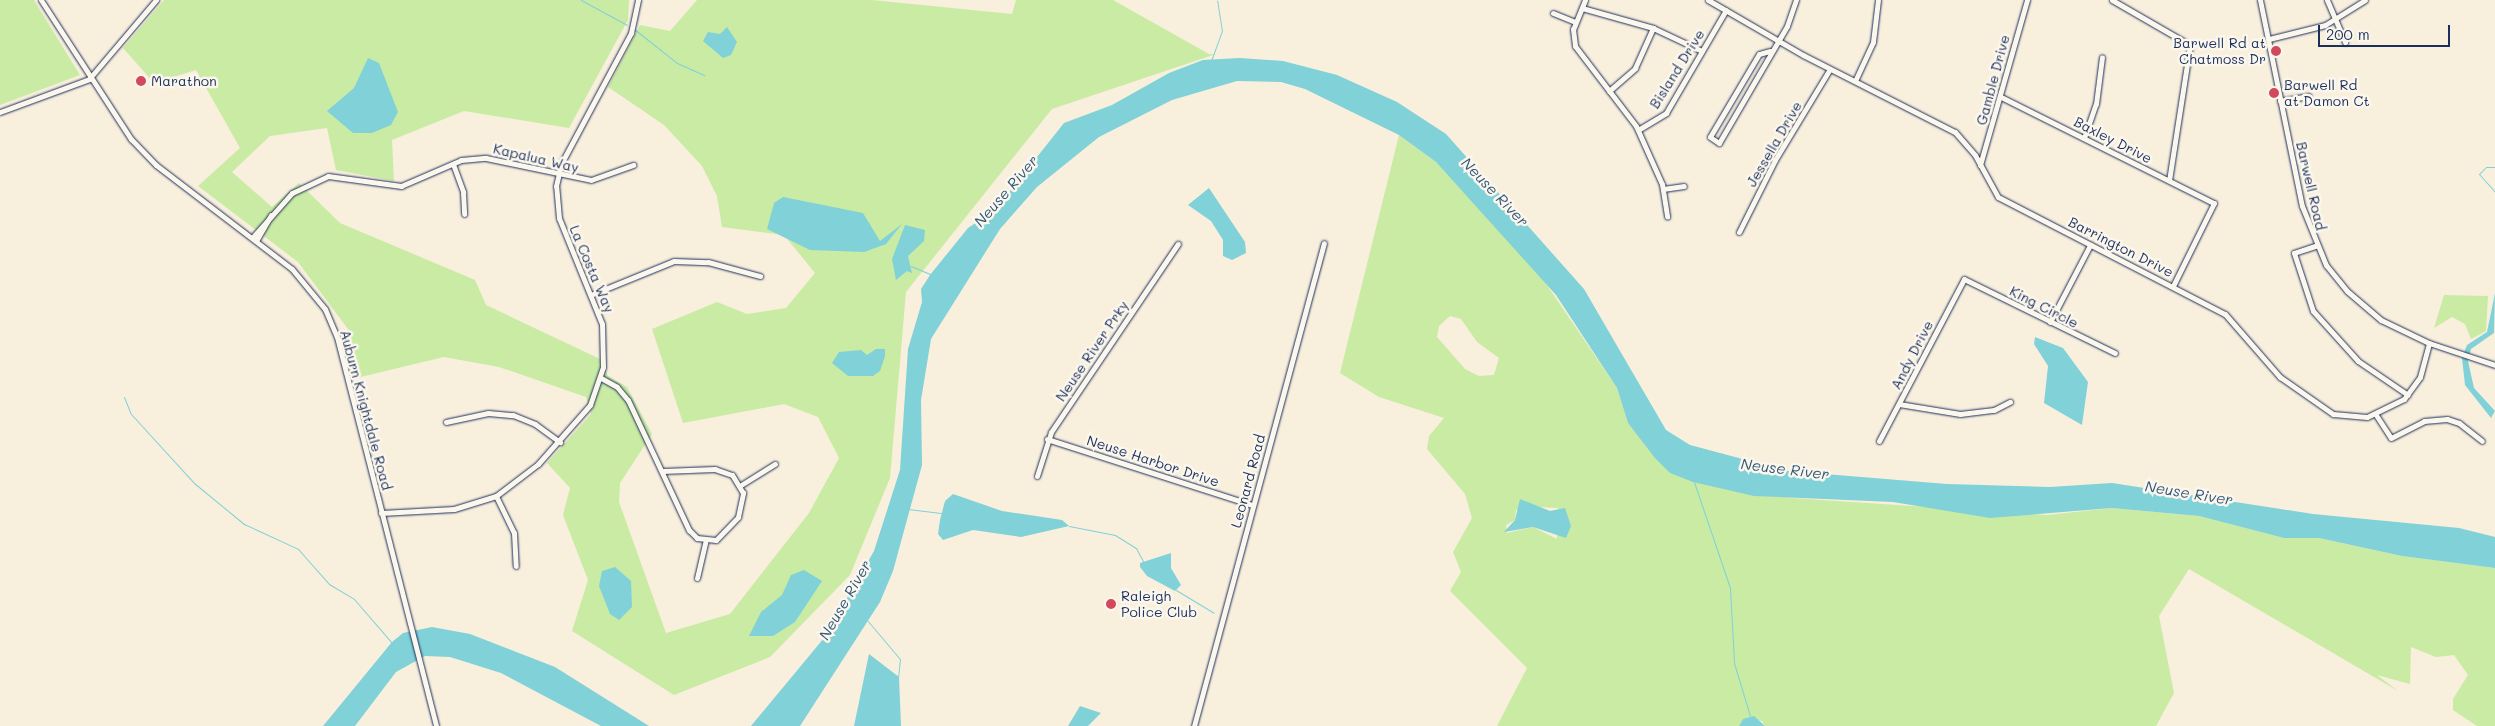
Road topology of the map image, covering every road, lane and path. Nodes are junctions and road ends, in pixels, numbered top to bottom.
1 (41, 0) edge
2 (156, 0) edge
3 (638, 0) edge
4 (1585, 0) edge
5 (1708, 0) edge
6 (1796, 0) edge
7 (1878, 0) edge
8 (2027, 0) edge
9 (2112, 0) edge
10 (2260, 0) edge
11 (2327, 0) edge
12 (2365, 0) edge
13 (1582, 8) junction
14 (1726, 10) junction
15 (1553, 12) dead end
16 (2337, 20) junction
17 (1575, 22) junction
18 (1653, 28) junction
19 (2269, 38) junction
20 (1778, 41) junction
21 (2345, 42) dead end
22 (1702, 51) junction
23 (1770, 51) junction
24 (2102, 57) dead end
25 (1830, 69) junction
26 (90, 79) junction
27 (1855, 81) junction
28 (1609, 91) junction
29 (2001, 96) junction
30 (2309, 96) dead end
31 (2280, 101) junction
32 (0, 112) edge
33 (1638, 130) junction
34 (2084, 138) junction
35 (453, 164) junction
36 (633, 165) dead end
37 (1980, 166) junction
38 (558, 174) junction
39 (2169, 180) junction
40 (1684, 186) dead end
41 (1663, 189) junction
42 (464, 214) dead end
43 (1667, 217) dead end
44 (1740, 232) dead end
45 (254, 240) junction
46 (1324, 242) dead end
47 (1178, 244) dead end
48 (2090, 245) junction
49 (2314, 246) junction
50 (760, 276) dead end
51 (1964, 279) joint
52 (2173, 286) junction
53 (593, 294) junction
54 (2050, 322) junction
55 (2429, 343) junction
56 (2115, 354) dead end
57 (2495, 364) edge
58 (601, 378) junction
59 (2408, 395) junction
60 (2010, 402) dead end
61 (1899, 404) junction
62 (2376, 414) junction
63 (446, 422) dead end
64 (1048, 439) junction
65 (1879, 441) dead end
66 (2482, 441) dead end
67 (560, 442) junction
68 (775, 464) dead end
69 (662, 472) junction
70 (1037, 476) dead end
71 (741, 485) junction
72 (496, 496) junction
73 (1253, 505) junction
74 (381, 513) junction
75 (705, 542) junction
76 (516, 566) dead end
77 (697, 578) dead end
78 (436, 726) edge
79 (1194, 726) edge

1 - 26 street, Auburn Knightdale Road
2 - 26 street
3 - 38 street, La Costa Way
4 - 13 street
5 - 14 street, Barrington Drive
6 - 20 street
7 - 27 street
8 - 29 street, Gamble Drive
9 - 39 street
10 - 19 street, Barwell Road
11 - 16 street
12 - 16 street
13 - 17 street
13 - 18 street
14 - 20 street, Barrington Drive
14 - 22 street, Bisland Drive
15 - 17 street
16 - 19 street
16 - 21 street
17 - 28 street
18 - 22 street
18 - 28 street
19 - 31 street, Barwell Road
20 - 23 street
20 - 25 street, Barrington Drive
22 - 33 street, Bisland Drive
23 - 23 street
24 - 34 street
25 - 27 street, Barrington Drive
25 - 44 street, Jessella Drive
26 - 32 street
26 - 45 street, Auburn Knightdale Road
27 - 37 street, Barrington Drive
28 - 33 street
29 - 34 street, Baxley Drive
29 - 37 street, Gamble Drive
30 - 31 street
31 - 49 street, Barwell Road
33 - 41 street
34 - 39 street, Baxley Drive
35 - 38 street, Kapalua Way
35 - 42 street
35 - 45 street, Kapalua Way
36 - 38 street, Kapalua Way
37 - 48 street, Barrington Drive
38 - 53 street, La Costa Way
39 - 52 street, Baxley Drive
40 - 41 street
41 - 43 street
45 - 74 street, Auburn Knightdale Road
46 - 73 street, Leonard Road
47 - 64 street, Neuse River Prky
48 - 52 street, Barrington Drive
48 - 54 street
49 - 55 street, Barwell Road
49 - 59 street
50 - 53 street
51 - 54 street, King Circle
51 - 61 street, Andy Drive
52 - 62 street, Barrington Drive
53 - 58 street, La Costa Way
54 - 56 street, King Circle
55 - 57 street, Barwell Road
55 - 59 street, Barrington Drive
58 - 67 street, La Costa Way
58 - 69 street
59 - 62 street, Barrington Drive
60 - 61 street
61 - 65 street, Andy Drive
62 - 66 street
63 - 67 street
64 - 70 street, Neuse River Prky
64 - 73 street, Neuse Harbor Drive
67 - 72 street, La Costa Way
68 - 71 street
69 - 71 street
69 - 75 street
71 - 75 street
72 - 74 street, La Costa Way
72 - 76 street
73 - 79 street, Leonard Road
74 - 78 street, Auburn Knightdale Road
75 - 77 street

